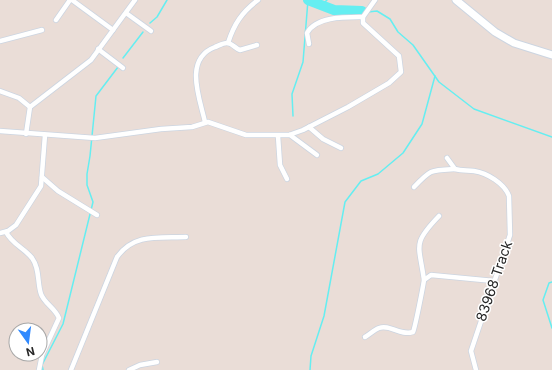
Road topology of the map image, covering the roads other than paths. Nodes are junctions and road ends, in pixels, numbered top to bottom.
1 (71, 0) edge
2 (135, 0) edge
3 (258, 0) edge
4 (375, 0) edge
5 (456, 0) edge
6 (126, 13) junction
7 (363, 17) junction
8 (56, 20) dead end
9 (42, 30) dead end
10 (113, 30) junction
11 (151, 31) dead end
12 (0, 41) edge
13 (228, 43) junction
14 (308, 44) dead end
15 (257, 45) dead end
16 (98, 49) junction
17 (552, 56) edge
18 (123, 68) dead end
19 (0, 91) edge
20 (30, 107) junction
21 (205, 122) junction
22 (309, 127) junction
23 (0, 131) edge
24 (26, 134) junction
25 (45, 135) junction
26 (290, 135) junction
27 (278, 136) junction
28 (341, 148) dead end
29 (318, 155) dead end
30 (447, 158) dead end
31 (456, 169) junction
32 (42, 177) junction
33 (287, 180) dead end
34 (414, 187) dead end
35 (97, 216) dead end
36 (439, 216) dead end
37 (6, 232) junction
38 (0, 233) edge
39 (186, 237) dead end
40 (424, 280) junction
41 (494, 281) junction
42 (365, 337) dead end
43 (158, 362) dead end
44 (40, 370) edge
45 (71, 370) edge
46 (129, 370) edge
47 (476, 370) edge

1 - 8 street
1 - 10 street
2 - 6 street
3 - 13 street
4 - 7 street
5 - 17 main road
6 - 10 street
6 - 11 street
7 - 14 street
7 - 22 street
9 - 12 street
10 - 16 street
13 - 15 street
13 - 21 street
16 - 18 street
16 - 20 street
19 - 20 street
20 - 24 street
21 - 25 street
21 - 27 street
22 - 26 street
22 - 28 street
23 - 24 street
24 - 25 street
25 - 32 street
26 - 27 street
26 - 29 street
27 - 33 street
30 - 31 street
31 - 34 street, 83968 Track
31 - 41 street, 83968 Track
32 - 35 street
32 - 37 street
36 - 40 street
37 - 38 street
37 - 44 street
39 - 45 street
40 - 41 street
40 - 42 street
41 - 47 street, 83968 Track
43 - 46 street

